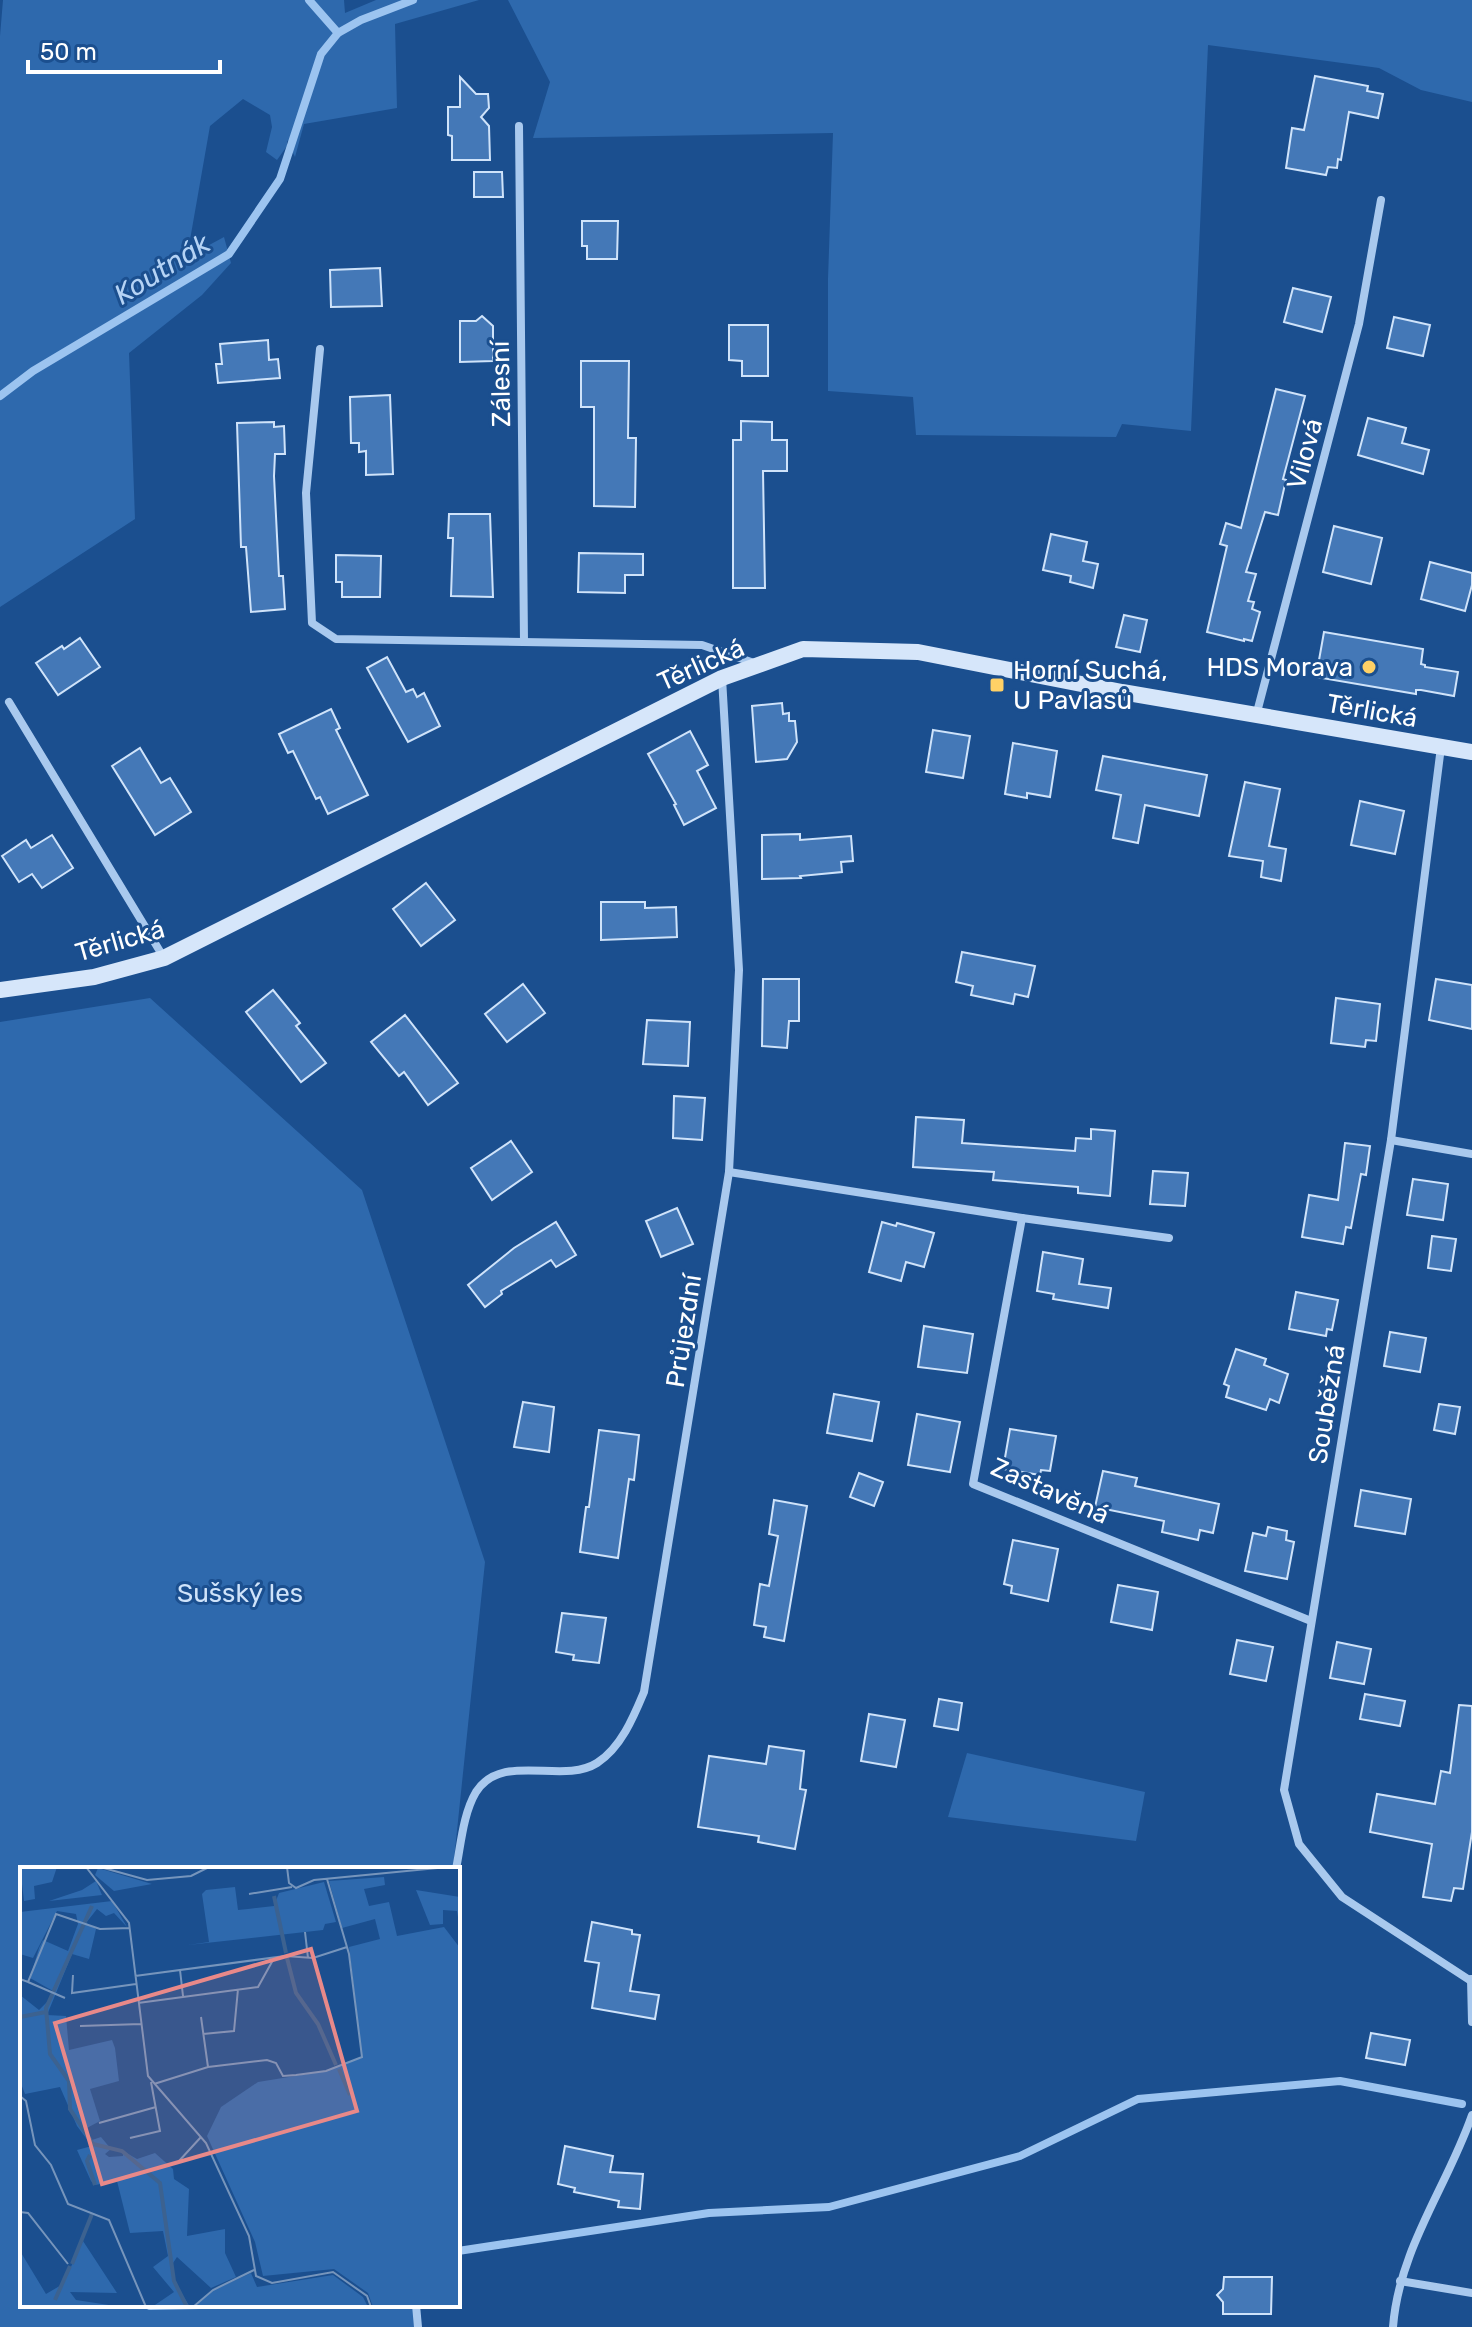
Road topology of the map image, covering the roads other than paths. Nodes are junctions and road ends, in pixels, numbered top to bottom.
1 (519, 126) dead end
2 (1381, 200) dead end
3 (320, 349) dead end
4 (524, 642) junction
5 (759, 665) junction
6 (722, 678) junction
7 (9, 702) dead end
8 (1256, 716) junction
9 (1441, 747) junction
10 (1472, 752) edge
11 (164, 958) junction
12 (0, 990) edge
13 (1391, 1140) junction
14 (1472, 1154) edge
15 (729, 1172) junction
16 (1022, 1218) junction
17 (1169, 1238) dead end
18 (1311, 1621) junction
19 (456, 1867) edge
20 (1472, 1978) edge
21 (1472, 2022) edge
22 (1472, 2115) edge
23 (1400, 2281) junction
24 (1472, 2293) edge
25 (416, 2307) edge
26 (418, 2327) edge
27 (1393, 2327) edge

1 - 4 street, Zálesní
2 - 8 street, Vilová
3 - 4 street
4 - 5 street
5 - 6 main road, Těrlická
5 - 8 main road, Těrlická
6 - 11 main road, Těrlická
6 - 15 street, Průjezdní
7 - 11 street
8 - 9 main road, Těrlická
9 - 10 main road, Těrlická
9 - 13 street, Souběžná
11 - 12 main road, Těrlická
13 - 14 street
13 - 18 street, Souběžná
15 - 16 street
15 - 19 street, Průjezdní
16 - 17 street
16 - 18 street, Zastavěná
18 - 20 street, Souběžná
20 - 21 street
22 - 23 street
23 - 24 street
23 - 27 street
25 - 26 street

